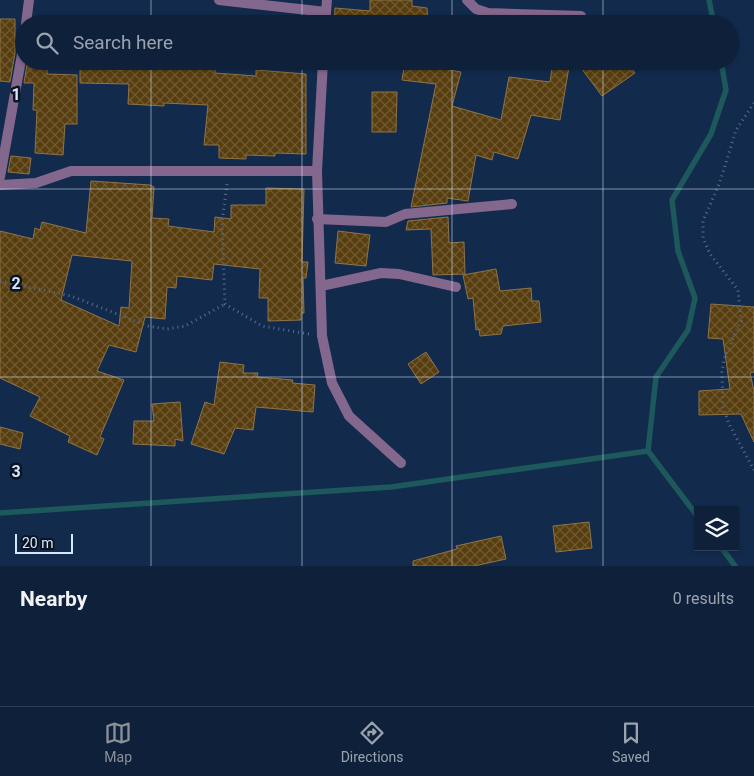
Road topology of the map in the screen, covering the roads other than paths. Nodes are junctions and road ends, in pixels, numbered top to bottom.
1 (29, 0) edge
2 (219, 0) edge
3 (327, 0) edge
4 (467, 0) edge
5 (326, 12) joint
6 (27, 15) edge
7 (550, 15) edge
8 (19, 70) edge
9 (323, 70) edge
10 (317, 171) junction
11 (0, 176) edge
12 (0, 185) edge
13 (512, 204) dead end
14 (317, 219) junction
15 (321, 286) junction
16 (456, 287) dead end
17 (401, 463) dead end

1 - 6 street
2 - 5 street
3 - 5 street
4 - 7 street
8 - 11 street
9 - 10 street
10 - 12 street
10 - 14 street
13 - 14 street
14 - 15 street
15 - 16 street
15 - 17 street

